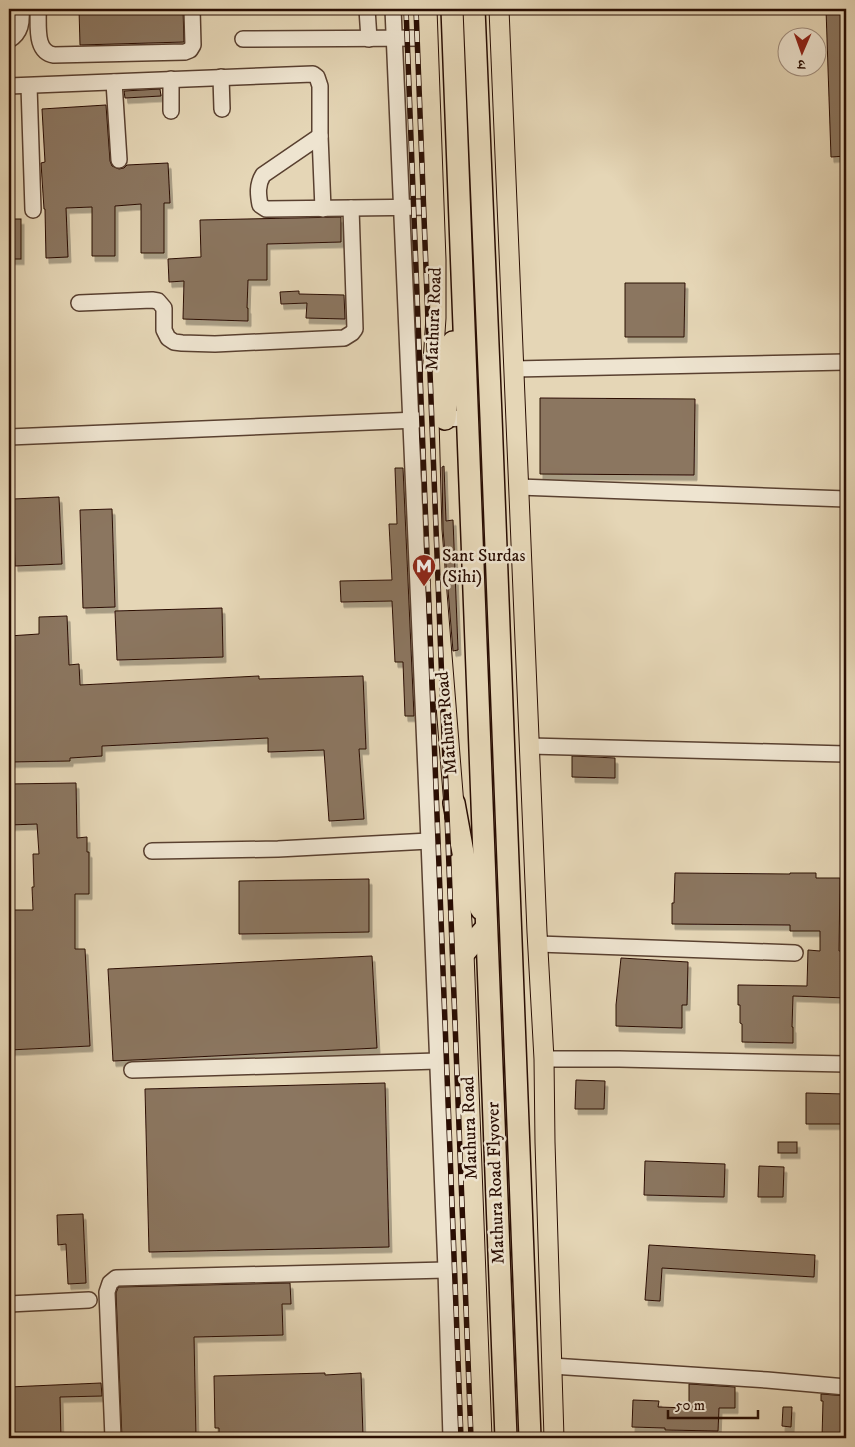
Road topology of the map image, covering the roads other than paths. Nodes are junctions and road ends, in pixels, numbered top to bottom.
1 (21, 9) edge
2 (38, 9) edge
3 (192, 9) edge
4 (367, 9) edge
5 (393, 9) edge
6 (427, 9) edge
7 (452, 9) edge
8 (474, 9) edge
9 (499, 9) edge
10 (394, 38) junction
11 (428, 38) junction
12 (243, 39) dead end
13 (369, 39) junction
14 (9, 40) edge
15 (221, 77) junction
16 (171, 80) junction
17 (114, 82) junction
18 (9, 86) edge
19 (29, 86) junction
20 (222, 109) dead end
21 (171, 111) dead end
22 (320, 136) junction
23 (119, 160) dead end
24 (401, 207) junction
25 (434, 207) junction
26 (351, 208) junction
27 (323, 209) junction
28 (33, 210) dead end
29 (461, 266) junction
30 (79, 303) dead end
31 (846, 362) edge
32 (514, 369) junction
33 (466, 418) junction
34 (428, 419) junction
35 (9, 436) edge
36 (519, 487) junction
37 (846, 499) edge
38 (530, 746) junction
39 (846, 754) edge
40 (454, 803) junction
41 (429, 841) junction
42 (152, 851) dead end
43 (486, 923) junction
44 (538, 944) junction
45 (464, 953) junction
46 (795, 953) dead end
47 (544, 1059) junction
48 (437, 1061) junction
49 (846, 1064) edge
50 (132, 1070) dead end
51 (446, 1270) junction
52 (90, 1300) dead end
53 (9, 1304) edge
54 (552, 1366) junction
55 (846, 1387) edge
56 (113, 1438) edge
57 (452, 1438) edge
58 (482, 1438) edge
59 (506, 1438) edge
60 (530, 1438) edge
61 (554, 1438) edge

1 - 14 street
2 - 3 street
4 - 13 street
5 - 10 street
6 - 11 main road, Mathura Road
7 - 29 highway, Mathura Road
8 - 60 highway
9 - 32 main road
10 - 11 street
10 - 13 street
10 - 24 street
11 - 25 main road, Mathura Road
12 - 13 street
15 - 16 street
15 - 20 street
15 - 22 street
16 - 17 street
16 - 21 street
17 - 19 street
17 - 23 street
18 - 19 street
19 - 28 street
22 - 27 street
22 - 27 street
24 - 25 street
24 - 26 street
24 - 34 street
25 - 34 main road, Mathura Road
26 - 27 street
26 - 30 street
29 - 33 highway, Mathura Road
29 - 34 highway
31 - 32 street
32 - 36 main road
33 - 34 street
33 - 43 highway, Mathura Road
34 - 35 street
34 - 40 main road, Mathura Road
34 - 41 street
36 - 37 street
36 - 38 main road
38 - 39 street
38 - 44 main road
40 - 43 highway
40 - 45 main road, Mathura Road
41 - 42 street
41 - 48 street
43 - 45 highway
43 - 59 highway, Mathura Road Flyover
44 - 46 street
44 - 47 main road
45 - 58 main road, Mathura Road
47 - 49 street
47 - 54 main road
48 - 50 street
48 - 51 street
51 - 56 street
51 - 57 street
52 - 53 street
54 - 55 street
54 - 61 main road

